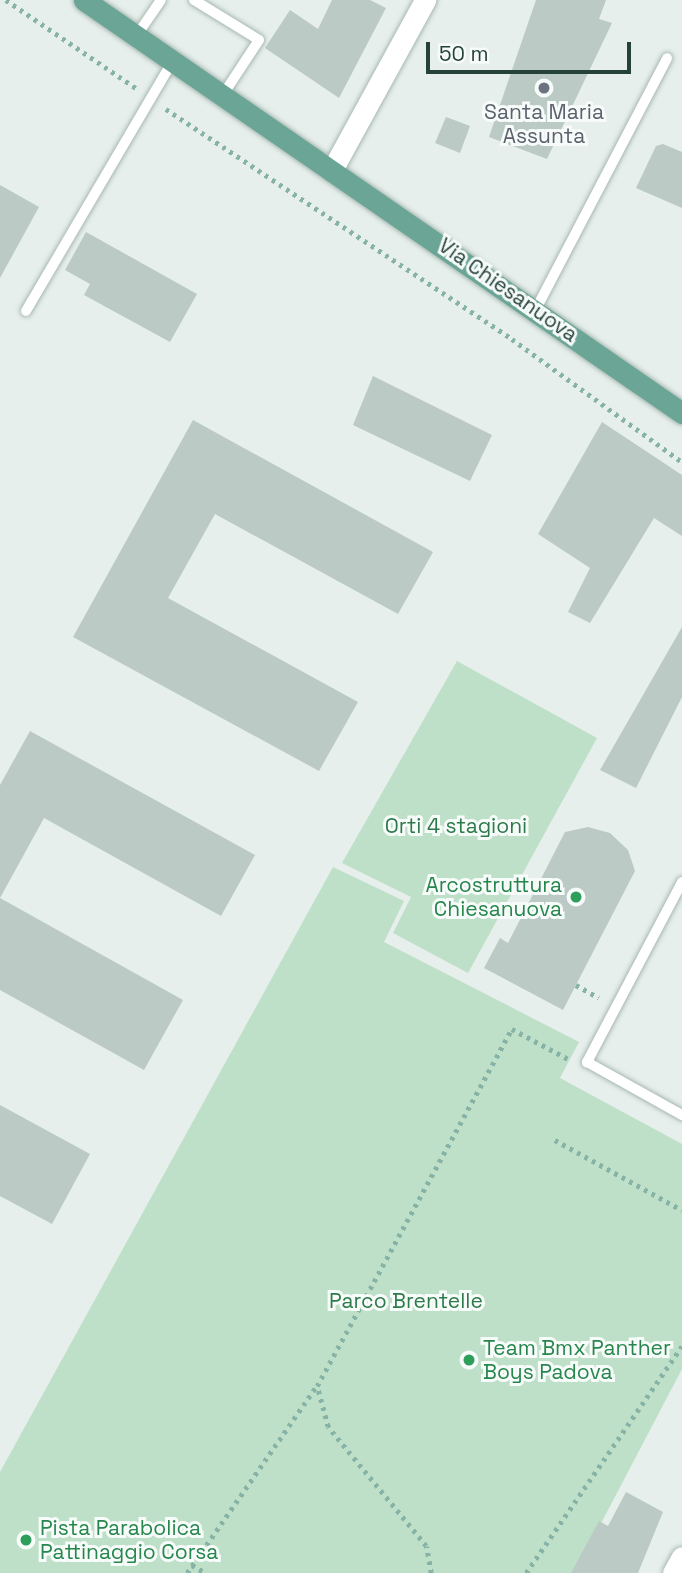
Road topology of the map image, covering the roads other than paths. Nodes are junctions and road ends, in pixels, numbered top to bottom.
1 (85, 0) edge
2 (161, 0) edge
3 (194, 0) edge
4 (425, 0) edge
5 (137, 35) junction
6 (667, 58) dead end
7 (173, 60) junction
8 (223, 93) junction
9 (332, 170) junction
10 (536, 309) junction
11 (26, 311) dead end
12 (682, 413) edge
13 (682, 882) edge
14 (682, 1115) edge
15 (682, 1557) edge
16 (673, 1573) edge

1 - 5 main road, Via Chiesanuova
2 - 5 lane
3 - 8 lane
4 - 9 street
5 - 7 main road, Via Chiesanuova
6 - 10 lane
7 - 8 main road, Via Chiesanuova
7 - 11 lane
8 - 9 main road, Via Chiesanuova
9 - 10 main road, Via Chiesanuova
10 - 12 main road, Via Chiesanuova
13 - 14 lane
15 - 16 street

